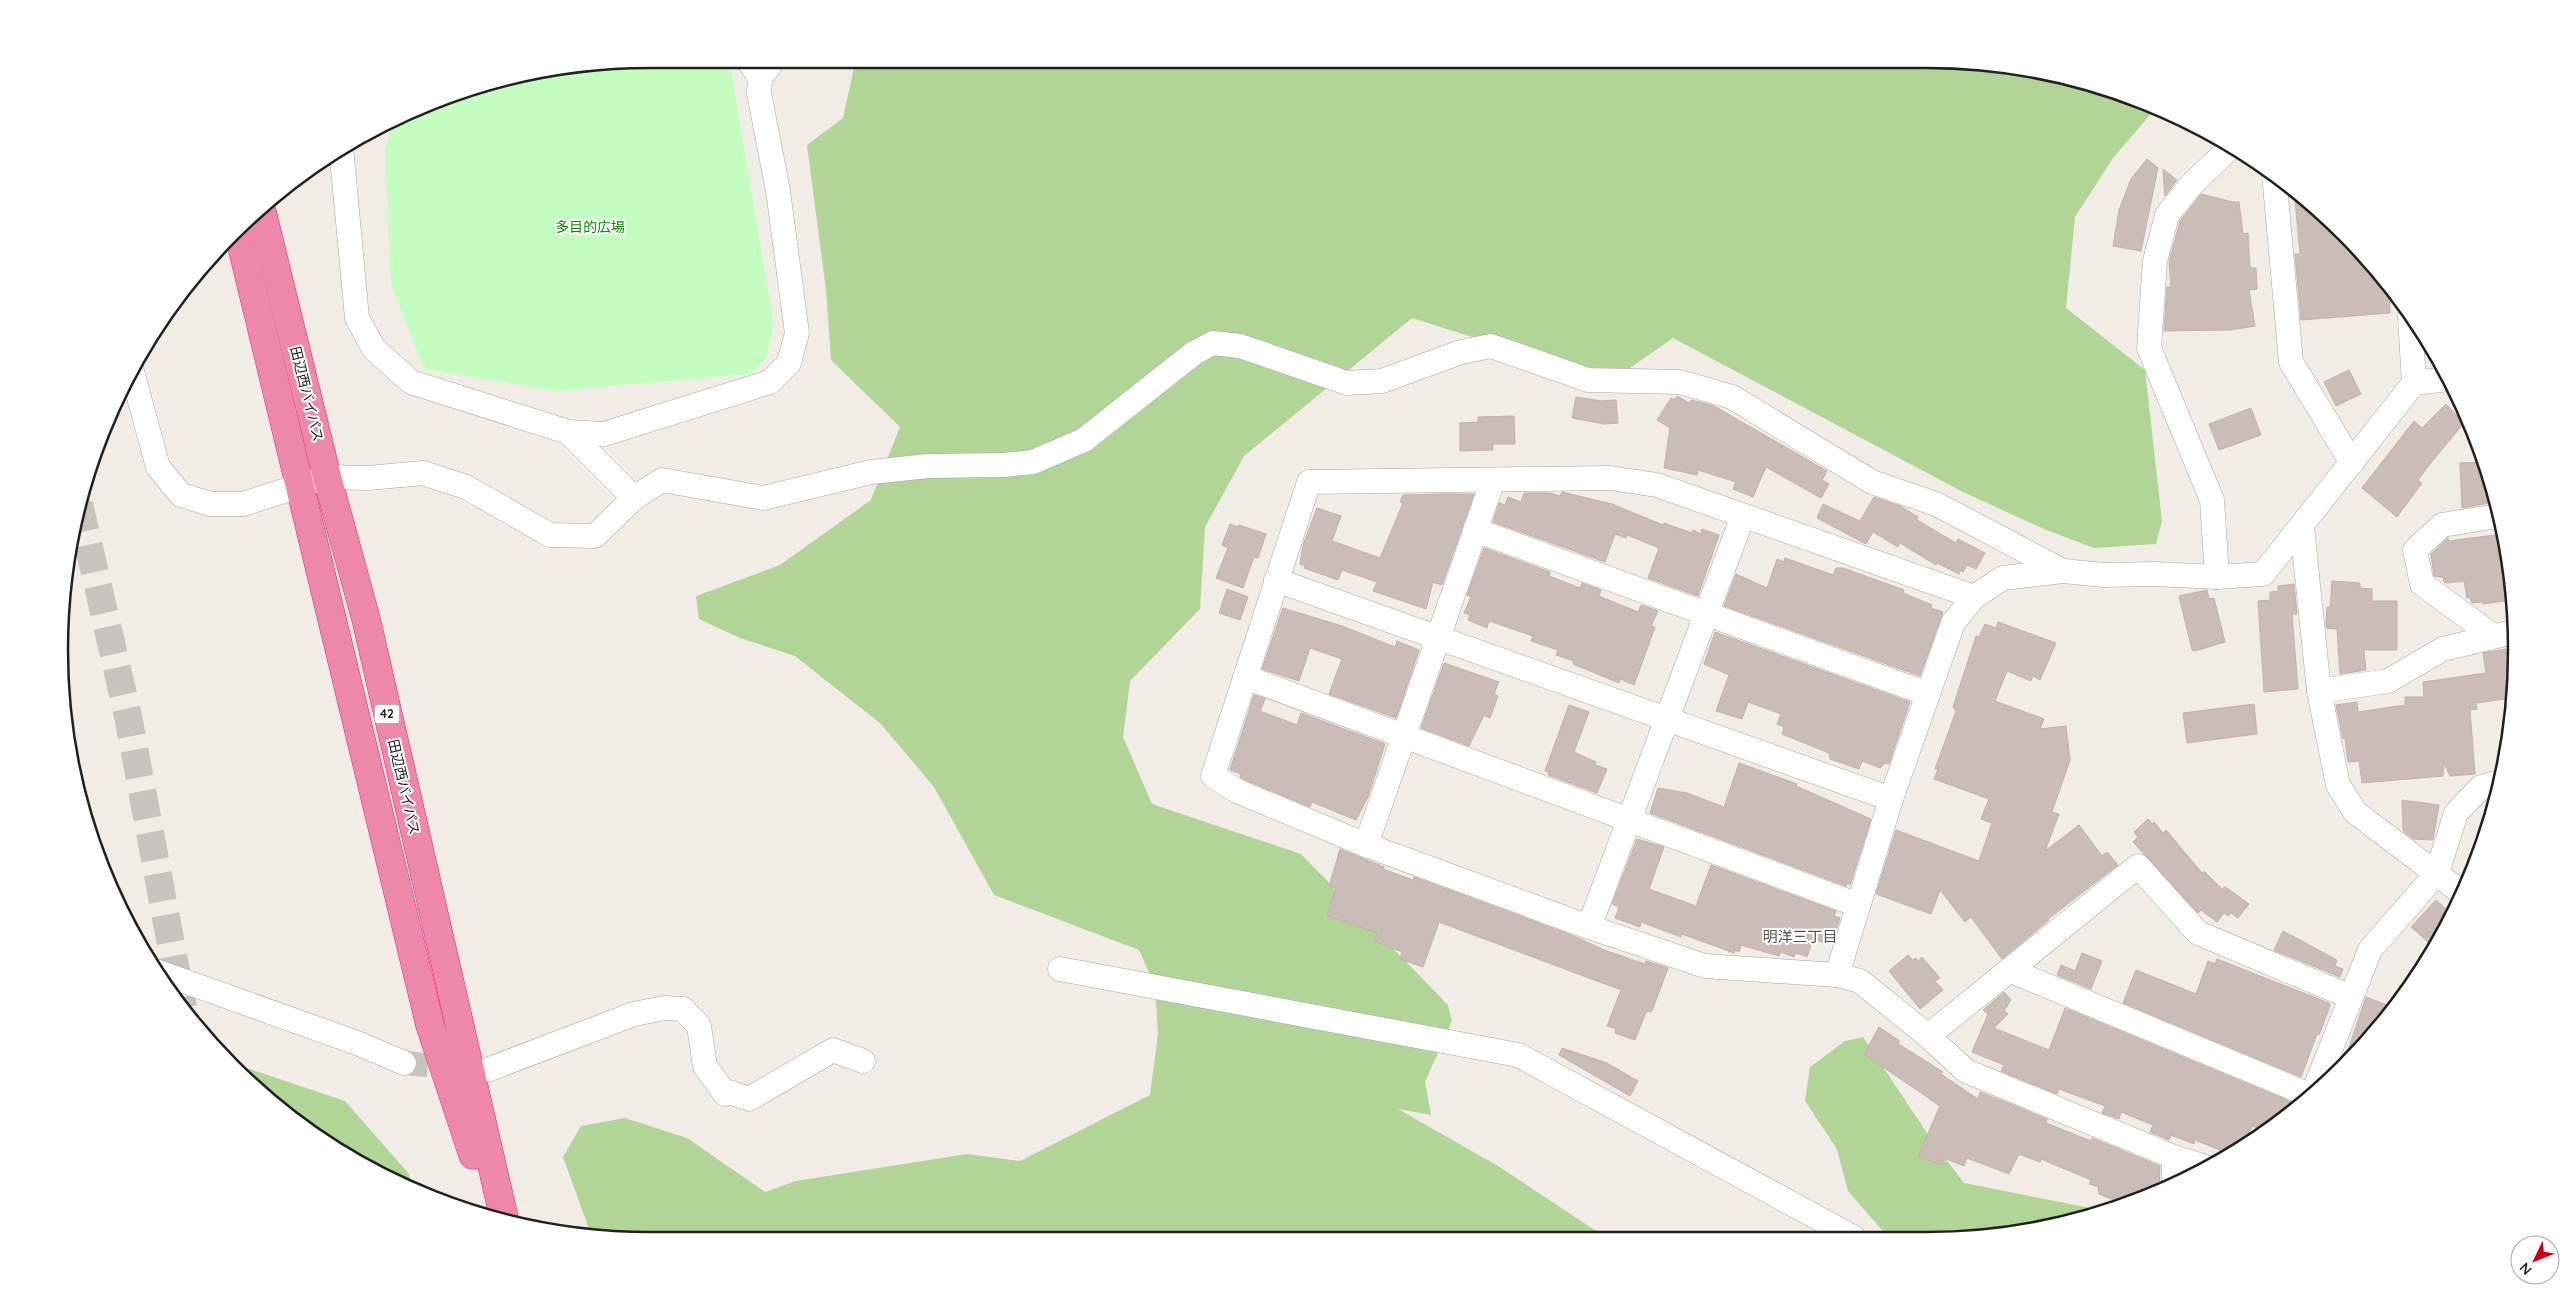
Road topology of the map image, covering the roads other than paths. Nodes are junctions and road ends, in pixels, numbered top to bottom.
1 (754, 69) edge
2 (2226, 152) edge
3 (342, 156) edge
4 (2275, 184) edge
5 (263, 215) edge
6 (240, 237) edge
7 (2411, 329) edge
8 (134, 380) edge
9 (2441, 381) edge
10 (2414, 383) junction
11 (568, 432) junction
12 (2352, 463) junction
13 (327, 477) junction
14 (1493, 480) junction
15 (298, 487) junction
16 (634, 498) junction
17 (1743, 516) junction
18 (2492, 517) edge
19 (2302, 527) junction
20 (1475, 530) junction
21 (2063, 571) junction
22 (2216, 576) junction
23 (1276, 580) junction
24 (1974, 597) junction
25 (1706, 614) junction
26 (2503, 634) edge
27 (1438, 638) junction
28 (1245, 677) junction
29 (2319, 691) junction
30 (1928, 694) junction
31 (1667, 719) junction
32 (1404, 736) junction
33 (2492, 784) edge
34 (1891, 799) junction
35 (1629, 820) junction
36 (1366, 845) junction
37 (2437, 873) junction
38 (2456, 888) edge
39 (1858, 905) junction
40 (1589, 927) junction
41 (1060, 969) dead end
42 (2009, 970) junction
43 (167, 975) edge
44 (1837, 975) junction
45 (2351, 997) junction
46 (1928, 1036) junction
47 (863, 1061) dead end
48 (404, 1063) tunnel mouth
49 (487, 1070) tunnel mouth
50 (2318, 1079) edge
51 (2304, 1093) edge
52 (2174, 1157) junction
53 (2197, 1164) edge
54 (2174, 1176) edge
55 (488, 1210) edge
56 (503, 1214) edge
57 (1844, 1232) edge

1 - 11 street
2 - 22 street
3 - 11 street
4 - 12 street
5 - 13 highway, 田辺西バイパス / 42
6 - 15 highway, 42
7 - 10 street
8 - 15 street
9 - 10 street
10 - 12 street
11 - 16 street
12 - 19 street
13 - 15 street
13 - 16 street
13 - 56 highway, 田辺西バイパス / 42
14 - 17 street
14 - 20 street
14 - 23 street
15 - 55 highway, 42
16 - 21 street
17 - 24 street
17 - 25 street
18 - 26 street
19 - 22 street
19 - 29 street
20 - 25 street
20 - 27 street
21 - 22 street
21 - 24 street
23 - 27 street
23 - 28 street
24 - 30 street
25 - 30 street
25 - 31 street
26 - 29 street
27 - 31 street
27 - 32 street
28 - 32 street
28 - 36 street
29 - 37 street
30 - 34 street
31 - 34 street
31 - 35 street
32 - 35 street
32 - 36 street
33 - 37 street
34 - 39 street
35 - 39 street
35 - 40 street
36 - 40 street
37 - 38 street
37 - 45 street
39 - 44 street
40 - 44 street
41 - 57 street
42 - 45 street
42 - 46 street
42 - 51 street
43 - 48 street
44 - 46 street
45 - 50 street
46 - 52 street
47 - 49 street
52 - 53 street
52 - 54 street

